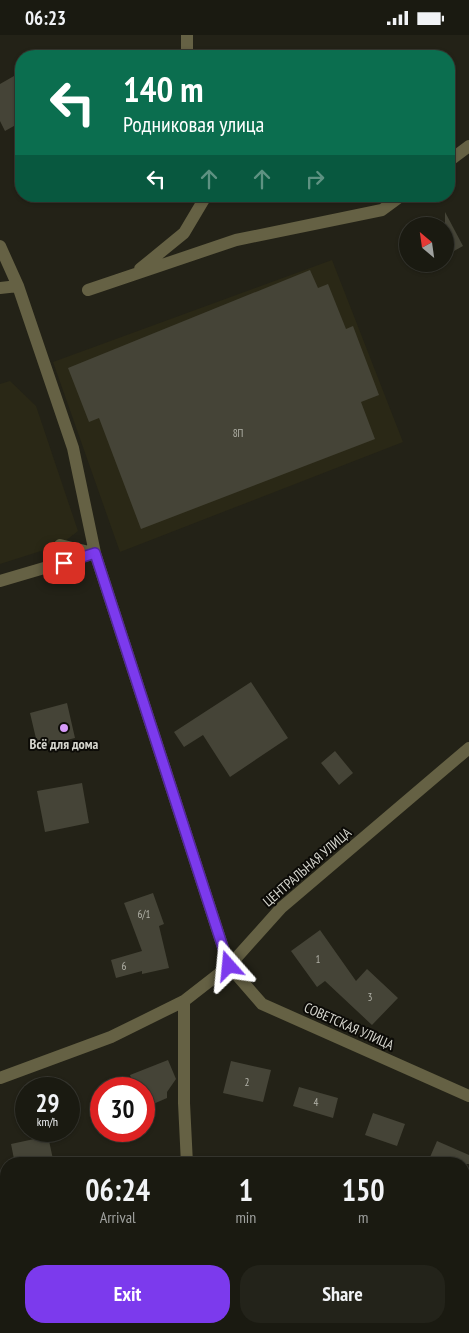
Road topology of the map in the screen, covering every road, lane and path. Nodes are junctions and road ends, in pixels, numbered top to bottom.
1 (188, 35) edge
2 (187, 50) edge
3 (469, 146) edge
4 (455, 156) edge
5 (202, 202) edge
6 (393, 202) edge
7 (0, 246) edge
8 (133, 275) junction
9 (18, 287) junction
10 (0, 288) edge
11 (88, 291) dead end
12 (60, 545) dead end
13 (95, 553) junction
14 (0, 581) edge
15 (469, 747) edge
16 (229, 966) junction
17 (184, 1001) junction
18 (0, 1078) edge
19 (469, 1096) edge
20 (187, 1157) edge

1 - 2 street
3 - 4 street
5 - 8 street
6 - 8 street
7 - 9 street
8 - 11 street
9 - 10 street
9 - 13 street
12 - 13 street
13 - 14 street
13 - 16 street
15 - 16 street, ЦЕНТРАЛЬНАЯ УЛИЦА
16 - 17 street, ЦЕНТРАЛЬНАЯ УЛИЦА
16 - 19 street, СОВЕТСКАЯ УЛИЦА
17 - 18 street, ЦЕНТРАЛЬНАЯ УЛИЦА
17 - 20 street

